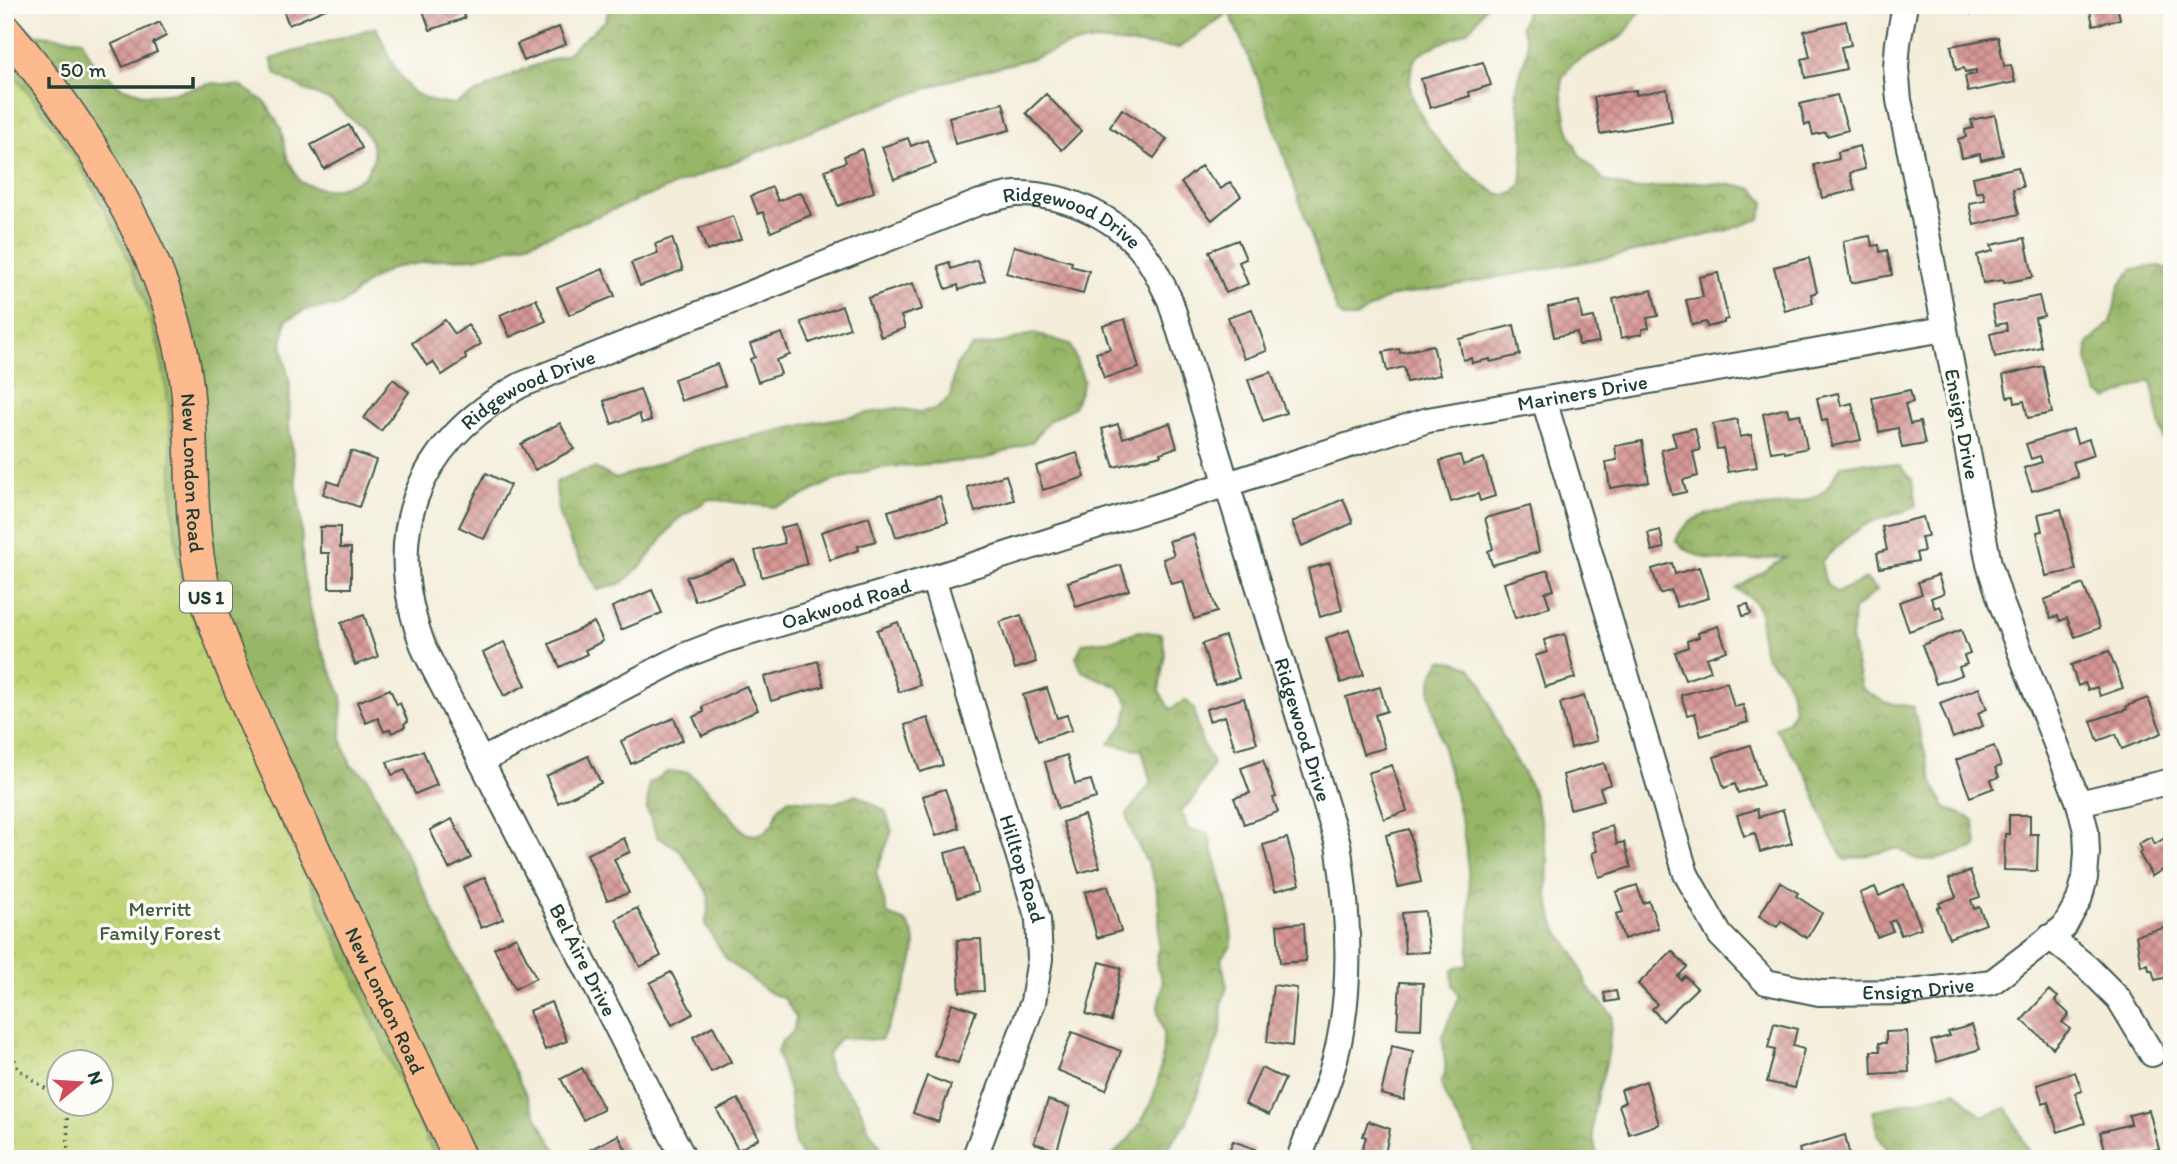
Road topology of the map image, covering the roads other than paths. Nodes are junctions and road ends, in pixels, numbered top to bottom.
1 (1905, 5) edge
2 (5, 30) edge
3 (1944, 329) junction
4 (1544, 400) junction
5 (1226, 485) junction
6 (933, 578) junction
7 (481, 761) junction
8 (2172, 781) edge
9 (2079, 803) junction
10 (2050, 937) junction
11 (2152, 1054) dead end
12 (460, 1159) edge
13 (684, 1159) edge
14 (974, 1159) edge
15 (1299, 1159) edge

1 - 3 street, Ensign Drive
2 - 12 main road, New London Road / US 1
3 - 4 street, Mariners Drive
3 - 9 street, Ensign Drive
4 - 5 street, Mariners Drive
4 - 10 street, Ensign Drive
5 - 6 street, Oakwood Road
5 - 7 street, Ridgewood Drive
5 - 15 street, Ridgewood Drive
6 - 7 street, Oakwood Road
6 - 14 street, Hilltop Road
7 - 13 street, Bel Aire Drive
8 - 9 street
9 - 10 street, Ensign Drive
10 - 11 street

